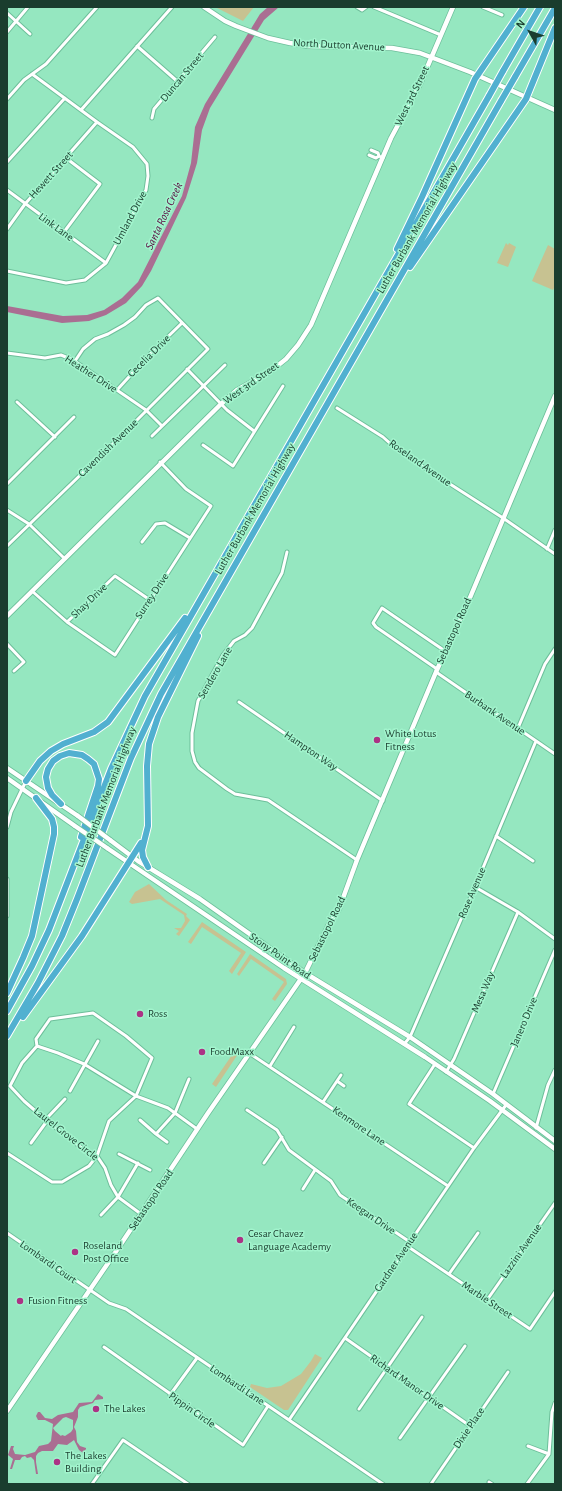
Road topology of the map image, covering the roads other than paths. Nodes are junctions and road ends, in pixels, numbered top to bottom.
1 (28, 7) edge
2 (97, 7) edge
3 (172, 7) edge
4 (204, 7) edge
5 (357, 7) edge
6 (366, 7) edge
7 (374, 7) edge
8 (453, 7) edge
9 (483, 7) edge
10 (524, 7) edge
11 (540, 7) edge
12 (555, 8) edge
13 (7, 13) edge
14 (502, 15) dead end
15 (16, 22) junction
16 (555, 28) edge
17 (7, 32) edge
18 (30, 34) dead end
19 (441, 35) junction
20 (215, 37) dead end
21 (137, 46) junction
22 (432, 57) junction
23 (32, 74) junction
24 (477, 75) junction
25 (178, 81) junction
26 (527, 97) junction
27 (65, 98) junction
28 (7, 99) edge
29 (81, 110) junction
30 (555, 110) edge
31 (152, 118) dead end
32 (97, 122) junction
33 (371, 150) dead end
34 (369, 155) dead end
35 (381, 157) junction
36 (66, 158) junction
37 (7, 162) edge
38 (7, 190) edge
39 (25, 204) junction
40 (7, 229) edge
41 (64, 232) junction
42 (106, 263) junction
43 (7, 271) edge
44 (383, 279) junction
45 (394, 287) junction
46 (182, 323) junction
47 (7, 353) edge
48 (74, 361) junction
49 (225, 365) dead end
50 (187, 369) junction
51 (204, 385) junction
52 (283, 386) dead end
53 (117, 390) junction
54 (555, 396) edge
55 (17, 402) dead end
56 (221, 404) junction
57 (337, 408) dead end
58 (146, 410) junction
59 (74, 417) dead end
60 (162, 426) junction
61 (254, 431) junction
62 (152, 436) dead end
63 (55, 437) junction
64 (203, 445) dead end
65 (160, 462) junction
66 (7, 484) edge
67 (7, 510) edge
68 (503, 518) junction
69 (29, 524) junction
70 (555, 530) edge
71 (190, 538) junction
72 (142, 542) dead end
73 (7, 546) edge
74 (547, 549) junction
75 (287, 552) dead end
76 (555, 554) edge
77 (64, 558) junction
78 (32, 591) junction
79 (214, 599) junction
80 (150, 600) junction
81 (197, 603) junction
82 (7, 616) edge
83 (67, 622) junction
84 (7, 644) edge
85 (555, 649) edge
86 (445, 651) junction
87 (14, 671) dead end
88 (437, 671) junction
89 (239, 702) dead end
90 (518, 728) junction
91 (536, 740) junction
92 (555, 754) edge
93 (7, 768) edge
94 (7, 778) edge
95 (26, 781) junction
96 (22, 789) junction
97 (36, 798) junction
98 (383, 801) junction
99 (61, 804) junction
100 (147, 810) junction
101 (7, 827) edge
102 (496, 836) junction
103 (131, 860) junction
104 (357, 860) junction
105 (533, 861) dead end
106 (75, 864) junction
107 (148, 867) junction
108 (7, 879) edge
109 (475, 887) junction
110 (518, 912) junction
111 (7, 916) edge
112 (555, 939) edge
113 (555, 950) edge
114 (305, 973) junction
115 (302, 979) junction
116 (7, 993) edge
117 (348, 1009) junction
118 (7, 1011) edge
119 (369, 1013) junction
120 (294, 1027) dead end
121 (7, 1037) edge
122 (410, 1037) junction
123 (98, 1041) dead end
124 (405, 1044) junction
125 (37, 1046) junction
126 (249, 1053) junction
127 (84, 1064) junction
128 (435, 1064) junction
129 (451, 1065) junction
130 (270, 1066) junction
131 (555, 1070) edge
132 (446, 1072) junction
133 (341, 1075) dead end
134 (189, 1079) dead end
135 (337, 1081) junction
136 (9, 1086) edge
137 (344, 1086) dead end
138 (70, 1091) dead end
139 (492, 1094) junction
140 (136, 1096) junction
141 (65, 1099) dead end
142 (323, 1102) junction
143 (506, 1105) junction
144 (247, 1110) dead end
145 (502, 1110) junction
146 (175, 1113) junction
147 (47, 1120) junction
148 (140, 1120) dead end
149 (536, 1128) junction
150 (197, 1129) junction
151 (156, 1134) junction
152 (282, 1137) junction
153 (555, 1141) edge
154 (167, 1142) dead end
155 (31, 1143) dead end
156 (474, 1148) junction
157 (555, 1149) edge
158 (7, 1153) edge
159 (119, 1154) dead end
160 (97, 1156) junction
161 (138, 1163) junction
162 (264, 1163) dead end
163 (150, 1170) dead end
164 (315, 1170) junction
165 (448, 1186) junction
166 (303, 1189) dead end
167 (118, 1197) junction
168 (555, 1203) edge
169 (141, 1214) junction
170 (101, 1215) dead end
171 (7, 1233) edge
172 (478, 1233) dead end
173 (410, 1242) junction
174 (407, 1246) junction
175 (449, 1274) junction
176 (89, 1290) junction
177 (555, 1292) edge
178 (487, 1300) junction
179 (422, 1317) dead end
180 (345, 1338) junction
181 (464, 1346) dead end
182 (104, 1347) dead end
183 (196, 1358) junction
184 (387, 1368) junction
185 (508, 1372) dead end
186 (170, 1395) junction
187 (428, 1396) junction
188 (555, 1403) edge
189 (268, 1406) junction
190 (359, 1409) dead end
191 (7, 1411) edge
192 (554, 1412) edge
193 (289, 1420) junction
194 (470, 1426) junction
195 (400, 1438) dead end
196 (528, 1446) dead end
197 (549, 1454) junction
198 (92, 1484) edge
199 (188, 1484) edge
200 (384, 1484) edge
201 (431, 1484) edge
202 (528, 1484) edge

1 - 15 street
2 - 23 street
3 - 21 street
4 - 22 main road, North Dutton Avenue
5 - 6 street
7 - 19 street
8 - 19 main road, West 3rd Street
9 - 14 street
10 - 24 highway
11 - 44 highway, Luther Burbank Memorial Highway, bridge
12 - 45 highway, Luther Burbank Memorial Highway, bridge
13 - 15 street
15 - 17 street
15 - 18 street
16 - 26 highway
19 - 22 main road, West 3rd Street
20 - 25 street, Duncan Street
21 - 25 street
21 - 29 street
22 - 24 main road, North Dutton Avenue
22 - 35 main road, West 3rd Street
23 - 27 street, Umland Drive
23 - 28 street
24 - 26 main road, North Dutton Avenue
24 - 44 highway
25 - 31 street, Duncan Street
26 - 30 main road, North Dutton Avenue
26 - 45 highway
27 - 29 street, Umland Drive
27 - 37 street
29 - 32 street, Umland Drive
32 - 36 street, Hewett Street
32 - 42 street, Umland Drive
33 - 35 street
34 - 35 street
35 - 56 main road, West 3rd Street
36 - 39 street, Hewett Street
36 - 41 street
38 - 39 street, Link Lane
39 - 40 street, Hewett Street
39 - 41 street, Link Lane
41 - 42 street, Link Lane
42 - 43 street, Umland Drive
44 - 81 highway, Luther Burbank Memorial Highway
45 - 79 highway, Luther Burbank Memorial Highway
46 - 48 street
46 - 50 street, Cavendish Avenue
46 - 53 street, Cecelia Drive
47 - 48 street, Heather Drive
48 - 53 street, Heather Drive
49 - 51 street
50 - 51 street
50 - 58 street, Cavendish Avenue
51 - 56 street
51 - 60 street
52 - 61 street
53 - 58 street, Heather Drive
54 - 68 main road, Sebastopol Road
55 - 63 street
56 - 61 street
56 - 65 main road, West 3rd Street
57 - 68 street, Roseland Avenue
58 - 60 street, Heather Drive
58 - 69 street, Cavendish Avenue
59 - 63 street
60 - 62 street
61 - 64 street
63 - 66 street
65 - 71 street, Surrey Drive
65 - 77 main road, West 3rd Street
67 - 69 street
68 - 74 street, Roseland Avenue
68 - 86 main road, Sebastopol Road
69 - 73 street, Cavendish Avenue
69 - 77 street
70 - 74 street
71 - 72 street
71 - 80 street, Surrey Drive
74 - 76 street, Roseland Avenue
75 - 104 street, Sendero Lane
77 - 78 main road, West 3rd Street
78 - 82 main road, West 3rd Street
78 - 83 street, Surrey Drive
79 - 100 highway
79 - 121 highway, Luther Burbank Memorial Highway
80 - 83 street, Shay Drive
80 - 83 street, Surrey Drive
81 - 95 highway
81 - 106 highway, Luther Burbank Memorial Highway
84 - 87 street
85 - 90 street
86 - 88 main road, Sebastopol Road
86 - 88 street, Burbank Avenue
88 - 90 street, Burbank Avenue
88 - 98 main road, Sebastopol Road
89 - 98 street, Hampton Way
90 - 91 street, Burbank Avenue
91 - 92 street, Burbank Avenue
91 - 102 street, Rose Avenue
93 - 95 main road, Stony Point Road
94 - 96 main road, Stony Point Road
95 - 96 street
95 - 99 main road, Stony Point Road
96 - 97 main road, Stony Point Road
96 - 101 street
97 - 103 main road, Stony Point Road, bridge
97 - 116 highway
98 - 104 main road, Sebastopol Road
99 - 103 main road, Stony Point Road, bridge
99 - 106 highway
100 - 103 highway
100 - 107 highway
102 - 105 street
102 - 109 street, Rose Avenue
103 - 107 main road, Stony Point Road
103 - 115 main road, Stony Point Road
103 - 121 highway
104 - 114 main road, Sebastopol Road
106 - 118 highway, Luther Burbank Memorial Highway
107 - 114 main road, Stony Point Road
108 - 111 street
109 - 110 street
109 - 122 street, Rose Avenue
110 - 112 street
110 - 129 street, Mesa Way
113 - 139 street, Janero Drive
114 - 115 main road, Sebastopol Road
114 - 119 main road, Stony Point Road
115 - 117 main road, Stony Point Road
115 - 126 main road, Sebastopol Road
117 - 119 main road
117 - 124 main road, Stony Point Road
119 - 122 main road, Stony Point Road
120 - 130 street
122 - 124 street, Rose Avenue
122 - 129 main road, Stony Point Road
123 - 127 street
124 - 128 main road, Stony Point Road
125 - 127 street
125 - 136 street, Laurel Grove Circle
125 - 140 street
126 - 130 street, Kenmore Lane
126 - 150 main road, Sebastopol Road
127 - 138 street
127 - 140 street
128 - 132 main road, Stony Point Road
128 - 156 street
129 - 132 street, Mesa Way
129 - 139 main road, Stony Point Road
130 - 142 street, Kenmore Lane
131 - 149 street
132 - 145 main road, Stony Point Road
133 - 135 street
134 - 146 street
135 - 137 street
135 - 142 street
136 - 147 street, Laurel Grove Circle
139 - 143 main road, Stony Point Road
140 - 146 street
140 - 160 street
141 - 147 street
142 - 165 street, Kenmore Lane
143 - 145 street, Gardner Avenue
143 - 149 main road, Stony Point Road
144 - 152 street, Keegan Drive
145 - 156 street, Gardner Avenue
145 - 157 main road, Stony Point Road
146 - 150 street
146 - 151 street
147 - 155 street
147 - 160 street, Laurel Grove Circle
148 - 151 street
149 - 153 main road, Stony Point Road
150 - 169 main road, Sebastopol Road
151 - 154 street
152 - 162 street
152 - 164 street, Keegan Drive
156 - 165 street, Gardner Avenue
158 - 160 street
159 - 161 street
160 - 167 street, Laurel Grove Circle
161 - 163 street
161 - 167 street
164 - 166 street
164 - 173 street, Keegan Drive
165 - 173 street, Gardner Avenue
167 - 169 street, Laurel Grove Circle
167 - 170 street
168 - 178 street, Lazzini Avenue
169 - 176 main road, Sebastopol Road
171 - 176 street, Lombardi Court
172 - 175 street
173 - 174 street, Gardner Avenue
174 - 175 street, Marble Street
174 - 180 street, Gardner Avenue
175 - 178 street, Marble Street
176 - 183 street, Lombardi Lane
176 - 191 main road, Sebastopol Road
177 - 178 street, Marble Street
179 - 184 street
180 - 184 street, Richard Manor Drive
180 - 193 street, Gardner Avenue
181 - 187 street
182 - 186 street, Pippin Circle
183 - 186 street
183 - 189 street, Lombardi Lane
184 - 187 street, Richard Manor Drive
184 - 190 street
185 - 194 street, Dixie Place
186 - 189 street, Pippin Circle
187 - 194 street, Richard Manor Drive
187 - 195 street
188 - 192 street
189 - 193 street, Lombardi Lane
192 - 197 street
193 - 200 street, Lombardi Lane
194 - 201 street, Dixie Place
196 - 197 street
197 - 202 street
198 - 199 street

